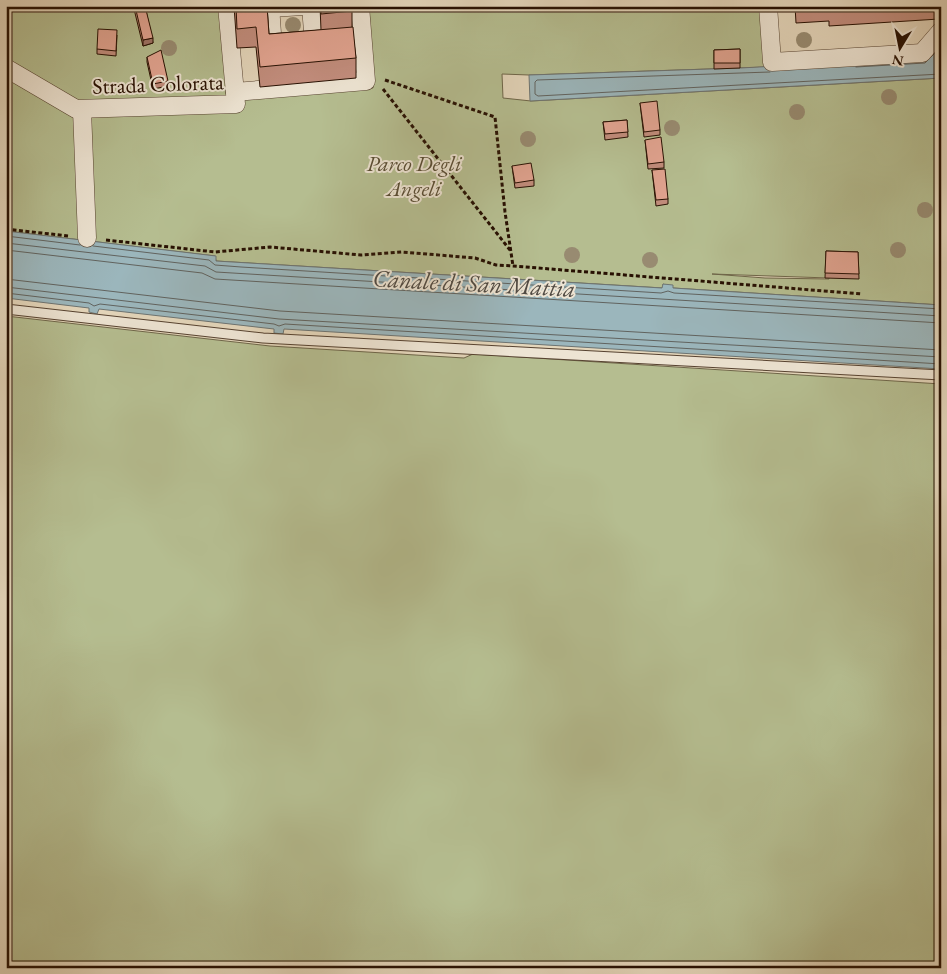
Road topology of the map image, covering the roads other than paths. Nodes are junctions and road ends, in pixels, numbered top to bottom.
1 (228, 6) edge
2 (303, 6) edge
3 (311, 6) edge
4 (360, 6) edge
5 (768, 6) edge
6 (271, 7) edge
7 (941, 31) edge
8 (362, 42) junction
9 (314, 45) junction
10 (6, 68) edge
11 (236, 98) junction
12 (82, 110) junction
13 (87, 238) road end
14 (6, 309) edge
15 (941, 375) edge

1 - 11 street
2 - 6 street
3 - 9 street
4 - 8 street
5 - 7 street
6 - 9 street
8 - 9 street
8 - 11 street, Strada Colorata
10 - 12 street, Strada Colorata
11 - 12 street, Strada Colorata
12 - 13 street, Strada Colorata
14 - 15 lane

